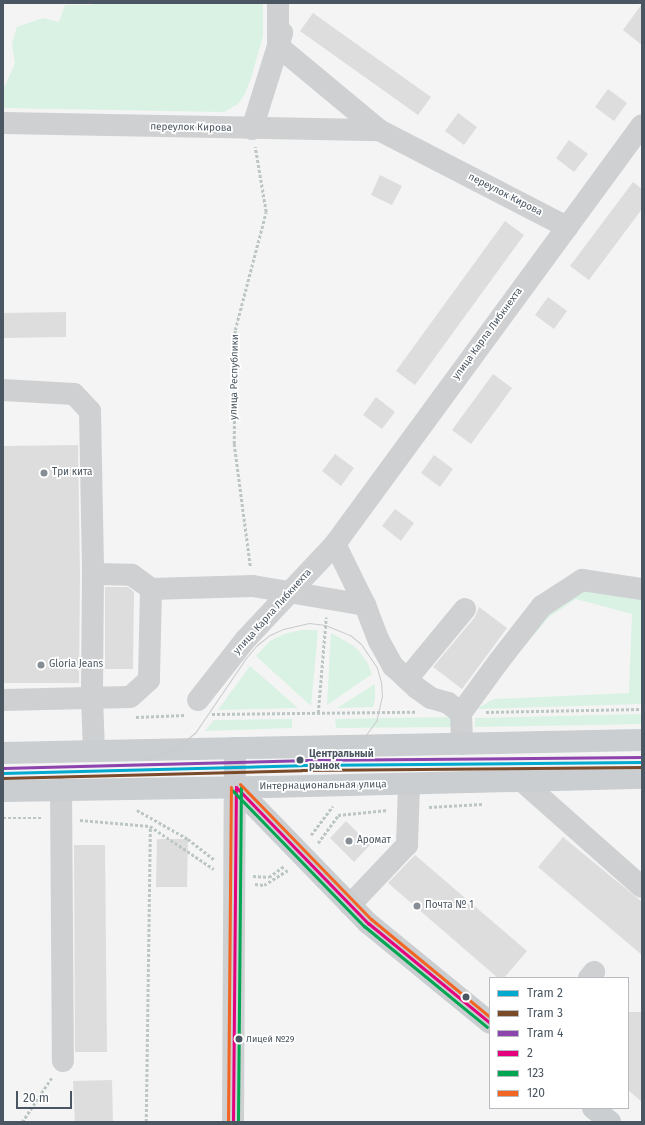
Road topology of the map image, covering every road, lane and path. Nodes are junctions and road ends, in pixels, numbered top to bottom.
1 (278, 3) edge
2 (290, 3) edge
3 (278, 46) junction
4 (3, 123) edge
5 (642, 125) edge
6 (252, 129) junction
7 (379, 130) junction
8 (567, 227) junction
9 (3, 390) edge
10 (335, 544) junction
11 (93, 574) junction
12 (253, 586) junction
13 (151, 589) junction
14 (642, 590) edge
15 (290, 593) junction
16 (365, 605) junction
17 (465, 609) dead end
18 (407, 680) junction
19 (92, 698) junction
20 (3, 700) edge
21 (642, 709) edge
22 (199, 710) junction
23 (416, 712) dead end
24 (461, 713) junction
25 (133, 717) dead end
26 (642, 740) edge
27 (462, 744) junction
28 (235, 748) junction
29 (94, 751) junction
30 (3, 753) edge
31 (642, 778) edge
32 (522, 781) junction
33 (409, 784) junction
34 (236, 787) junction
35 (61, 789) junction
36 (3, 791) edge
37 (336, 803) dead end
38 (488, 804) dead end
39 (408, 808) junction
40 (134, 809) dead end
41 (3, 818) edge
42 (62, 818) junction
43 (150, 826) junction
44 (303, 856) junction
45 (235, 879) junction
46 (642, 887) edge
47 (350, 905) junction
48 (489, 1022) edge
49 (63, 1061) joint
50 (594, 1109) edge
51 (22, 1122) edge
52 (146, 1122) edge
53 (233, 1122) edge
54 (610, 1122) edge

1 - 3 street
2 - 3 street
3 - 6 street
3 - 7 street, переулок Кирова
4 - 6 street, переулок Кирова
5 - 8 street, улица Карла Либкнехта
6 - 7 street, переулок Кирова
6 - 12 path, улица Республики
7 - 8 street, переулок Кирова
8 - 10 street, улица Карла Либкнехта
9 - 11 street
10 - 15 street, улица Карла Либкнехта
10 - 16 street
11 - 13 street
11 - 19 street
12 - 13 street
12 - 15 street
13 - 19 street
14 - 24 street
15 - 16 street
15 - 22 street, улица Карла Либкнехта
16 - 18 street
17 - 18 street
18 - 24 street
19 - 20 street
19 - 29 street
21 - 24 path
22 - 23 path
22 - 25 path
24 - 27 street
26 - 27 main road
27 - 28 main road
28 - 29 main road
28 - 34 street
29 - 30 main road
31 - 32 main road, Интернациональная улица
32 - 33 main road, Интернациональная улица
32 - 46 street
33 - 34 main road, Интернациональная улица
33 - 39 street
34 - 35 main road, Интернациональная улица
34 - 44 main road
34 - 45 street
35 - 36 main road, Интернациональная улица
35 - 42 street
37 - 44 path
38 - 39 path
39 - 44 path
39 - 47 street
40 - 45 path
41 - 42 path
42 - 43 path
42 - 49 street
43 - 45 path
43 - 52 path
44 - 45 path
44 - 45 path
44 - 47 main road
45 - 53 street
47 - 48 main road
49 - 51 path
50 - 54 main road

